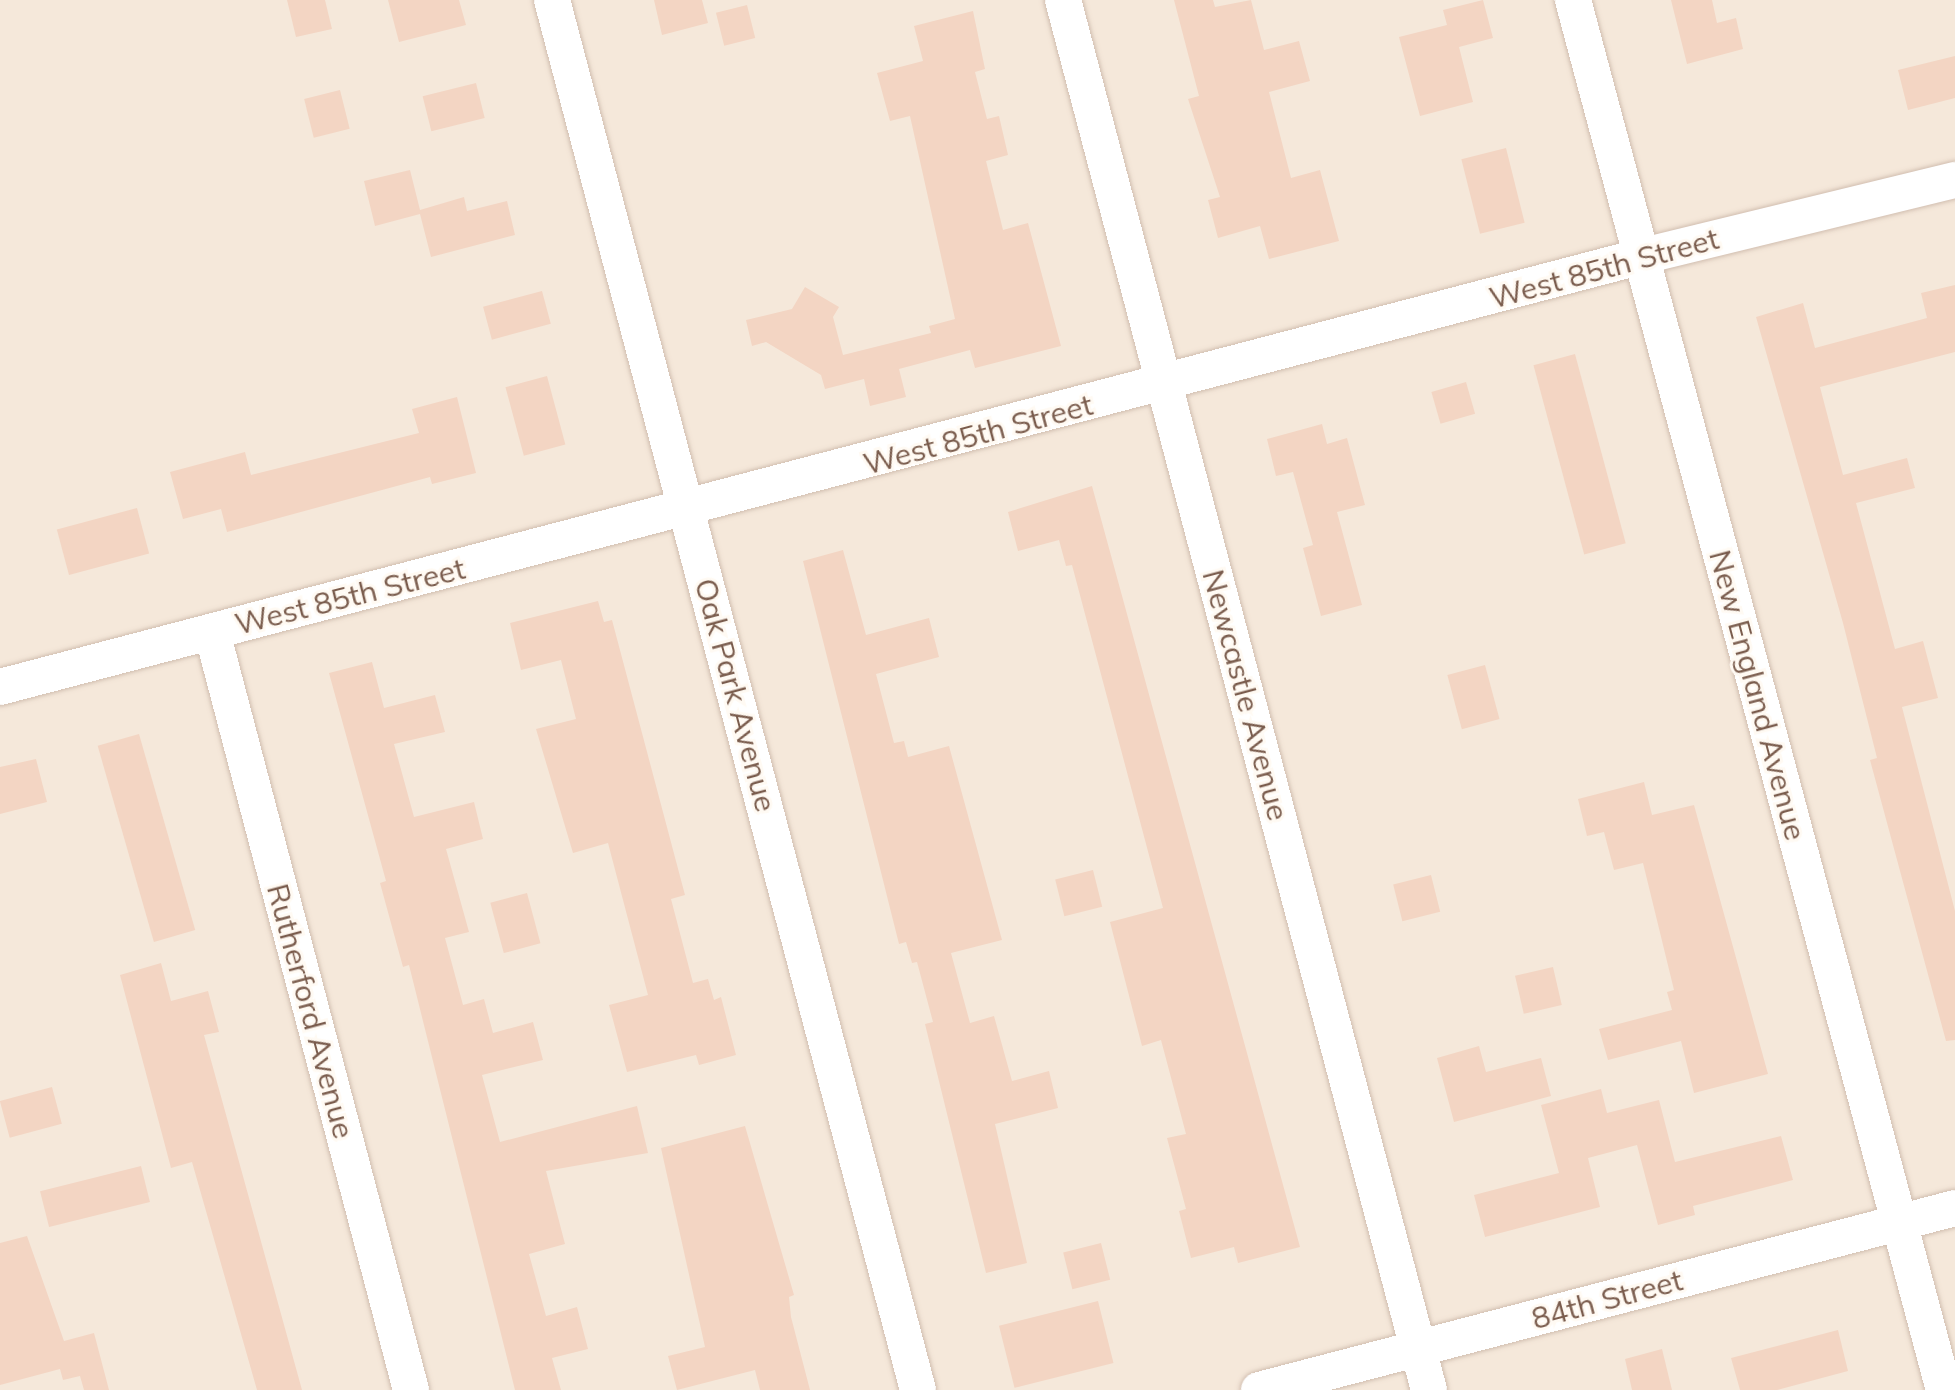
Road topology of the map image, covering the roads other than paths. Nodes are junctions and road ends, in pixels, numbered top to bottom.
1 (552, 0) edge
2 (1063, 0) edge
3 (1573, 0) edge
4 (1955, 180) edge
5 (1639, 257) junction
6 (1164, 385) junction
7 (688, 509) junction
8 (212, 632) junction
9 (0, 687) edge
10 (1955, 1208) edge
11 (1900, 1223) junction
12 (1419, 1350) junction
13 (411, 1390) edge
14 (918, 1390) edge
15 (1259, 1390) edge
16 (1429, 1390) edge
17 (1944, 1390) edge

1 - 7 street, Oak Park Avenue
2 - 6 street, Newcastle Avenue
3 - 5 street, New England Avenue
4 - 5 street, West 85th Street
5 - 6 street, West 85th Street
5 - 11 street, New England Avenue
6 - 7 street, West 85th Street
6 - 12 street, Newcastle Avenue
7 - 8 street, West 85th Street
7 - 14 street, Oak Park Avenue
8 - 9 street, West 85th Street
8 - 13 street, Rutherford Avenue
10 - 11 street, 84th Street
11 - 12 street, 84th Street
11 - 17 street, New England Avenue
12 - 15 street, 84th Street
12 - 16 street, Newcastle Avenue

